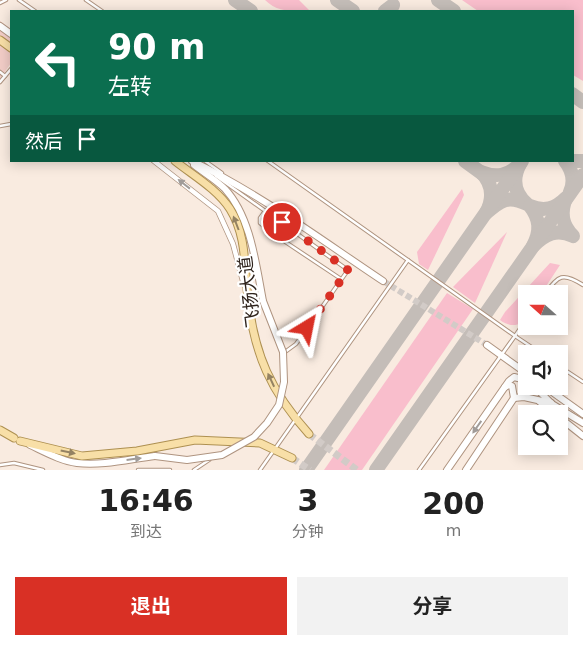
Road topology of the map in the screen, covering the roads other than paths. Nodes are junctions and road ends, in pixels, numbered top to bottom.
1 (6, 0) edge
2 (19, 0) edge
3 (86, 0) edge
4 (0, 3) edge
5 (34, 10) edge
6 (101, 10) edge
7 (10, 70) edge
8 (0, 72) edge
9 (5, 76) junction
10 (0, 82) edge
11 (155, 162) edge
12 (176, 162) edge
13 (192, 162) edge
14 (269, 162) edge
15 (204, 164) edge
16 (265, 212) junction
17 (408, 260) junction
18 (341, 278) junction
19 (383, 281) tunnel mouth
20 (551, 285) edge
21 (583, 285) edge
22 (248, 298) junction
23 (518, 332) edge
24 (515, 336) junction
25 (486, 345) tunnel mouth
26 (528, 345) edge
27 (283, 352) junction
28 (518, 367) edge
29 (568, 372) edge
30 (518, 378) edge
31 (583, 382) edge
32 (505, 387) junction
33 (543, 395) edge
34 (557, 395) edge
35 (514, 398) junction
36 (537, 400) junction
37 (552, 404) junction
38 (543, 405) edge
39 (583, 414) edge
40 (583, 423) edge
41 (568, 424) edge
42 (0, 426) edge
43 (0, 430) edge
44 (309, 434) tunnel mouth
45 (583, 436) edge
46 (17, 439) junction
47 (222, 455) junction
48 (292, 458) tunnel mouth
49 (0, 465) edge
50 (43, 470) edge
51 (138, 470) edge
52 (170, 470) edge
53 (194, 470) edge
54 (260, 470) edge
55 (420, 470) edge
56 (447, 470) edge
57 (466, 470) edge

1 - 4 lane
2 - 5 lane
3 - 6 lane
7 - 9 lane
8 - 9 lane
9 - 10 lane
22 -> 11 street
22 -> 12 main road, 飞扬大道
13 - 27 main road, bridge
14 - 17 lane
15 - 16 lane
15 - 19 main road
16 - 18 lane
16 - 18 lane
17 - 24 lane
17 - 54 lane
18 - 27 lane
20 - 21 lane
44 -> 22 main road, 飞扬大道
23 - 24 lane
24 - 26 lane
24 - 55 lane
25 - 28 main road
27 - 47 main road, bridge
29 - 31 lane
30 - 32 main road
32 - 35 main road
32 -> 56 main road
33 - 37 main road
34 - 39 main road
35 - 36 main road
35 - 57 main road
36 - 37 main road
36 - 38 main road
37 - 40 main road
41 - 45 main road
42 - 46 main road
43 - 46 main road
46 -> 47 main road, bridge
46 -> 48 main road
47 - 53 lane, bridge
49 - 50 lane
51 - 52 lane

